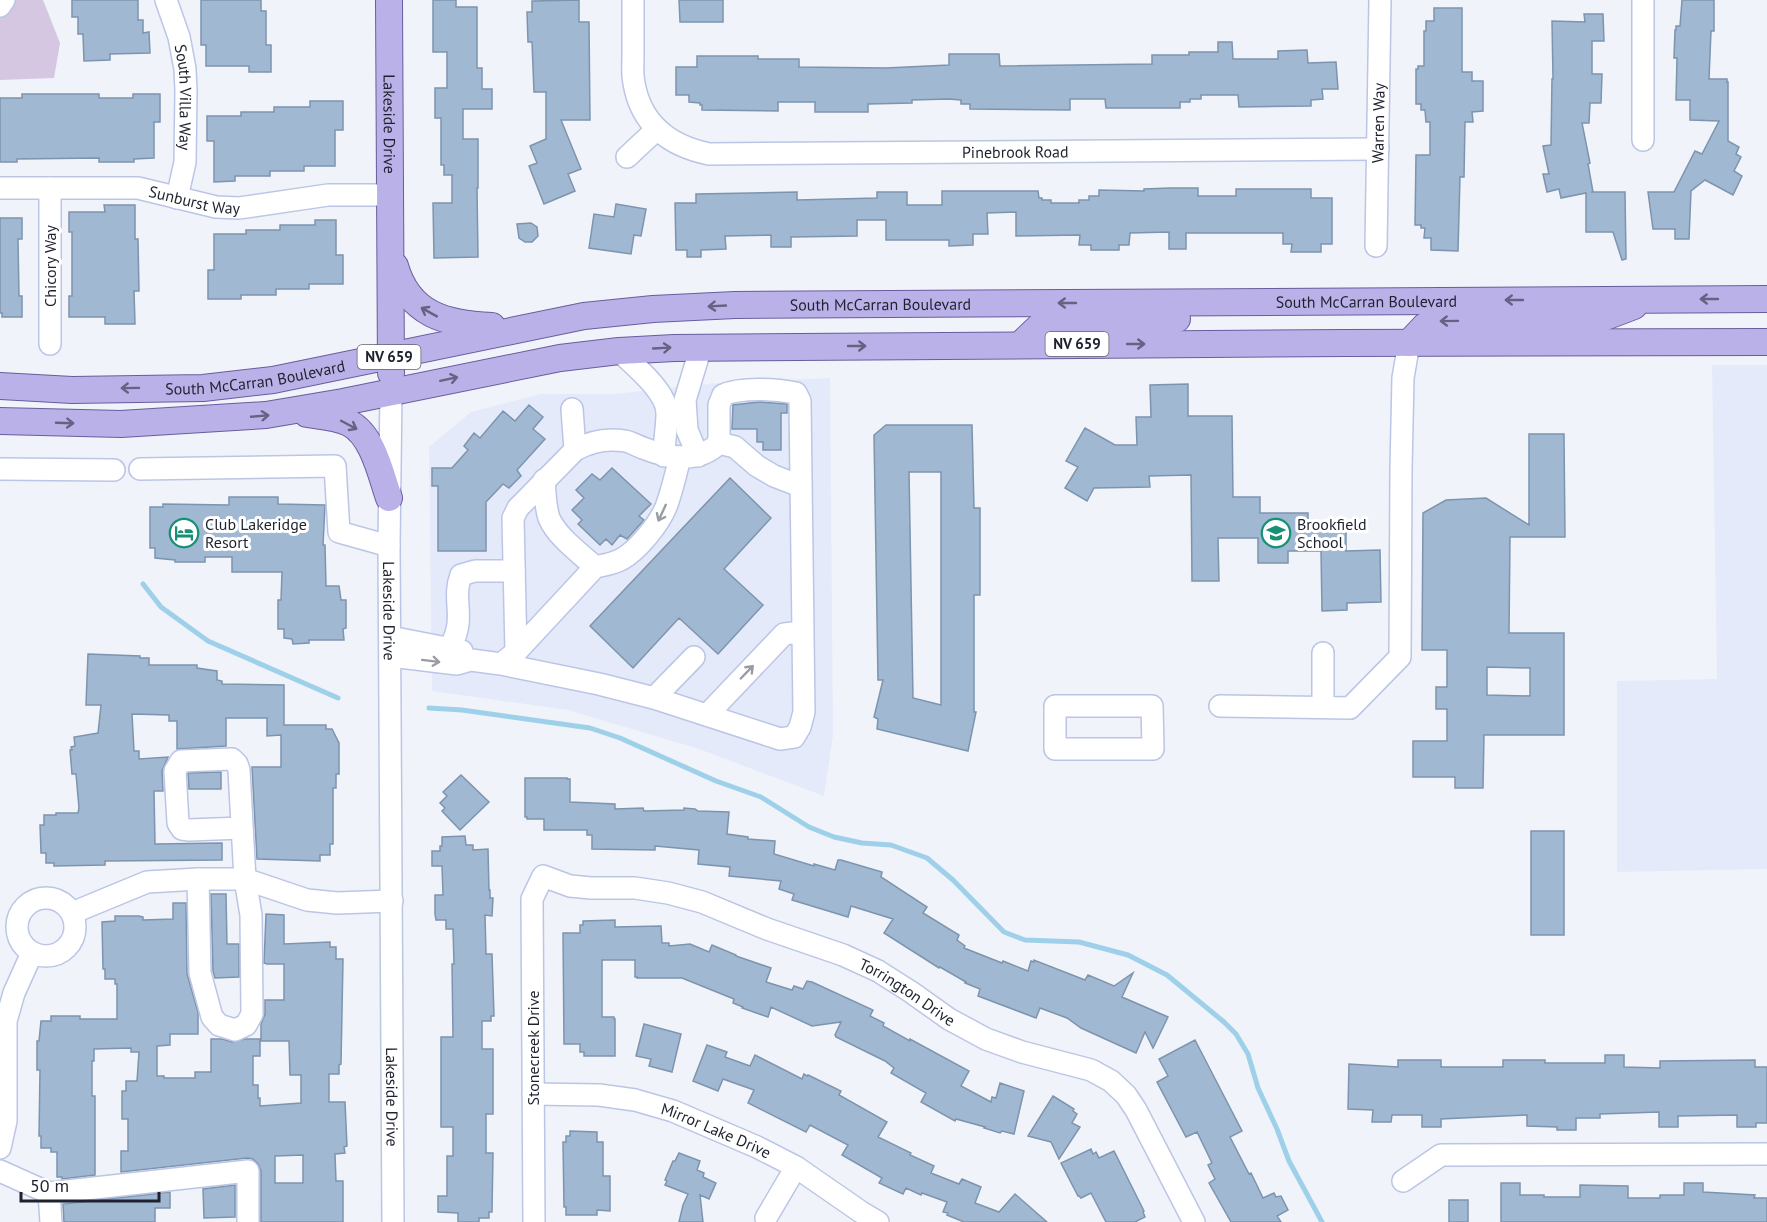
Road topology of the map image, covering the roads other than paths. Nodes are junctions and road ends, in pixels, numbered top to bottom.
1 (4, 0) edge
2 (166, 0) edge
3 (389, 0) edge
4 (633, 0) edge
5 (1380, 0) edge
6 (1643, 0) edge
7 (0, 6) edge
8 (657, 129) junction
9 (1643, 140) dead end
10 (1378, 149) junction
11 (627, 157) dead end
12 (0, 188) edge
13 (50, 188) junction
14 (391, 195) junction
15 (177, 198) junction
16 (1376, 246) dead end
17 (391, 251) junction
18 (1767, 299) edge
19 (1652, 300) junction
20 (1241, 301) junction
21 (527, 327) junction
22 (1767, 342) edge
23 (1409, 343) junction
24 (50, 344) dead end
25 (1020, 345) junction
26 (701, 347) junction
27 (619, 351) junction
28 (391, 356) junction
29 (4, 387) edge
30 (391, 391) junction
31 (572, 409) dead end
32 (292, 411) junction
33 (2, 422) edge
34 (719, 443) junction
35 (574, 450) junction
36 (681, 456) junction
37 (0, 469) edge
38 (140, 469) dead end
39 (114, 470) dead end
40 (544, 480) junction
41 (800, 486) junction
42 (389, 498) junction
43 (389, 546) junction
44 (595, 567) junction
45 (514, 571) junction
46 (802, 632) junction
47 (390, 646) junction
48 (450, 648) junction
49 (1323, 653) dead end
50 (694, 657) dead end
51 (508, 658) junction
52 (471, 660) junction
53 (654, 698) junction
54 (1054, 706) joint
55 (1220, 706) dead end
56 (1323, 707) junction
57 (707, 715) junction
58 (242, 828) dead end
59 (543, 876) joint
60 (198, 879) junction
61 (245, 879) junction
62 (392, 901) junction
63 (72, 914) junction
64 (32, 952) junction
65 (533, 1094) junction
66 (0, 1148) edge
67 (1767, 1154) edge
68 (796, 1167) junction
69 (0, 1171) edge
70 (1403, 1181) dead end
71 (49, 1193) junction
72 (766, 1218) dead end
73 (51, 1222) edge
74 (248, 1222) edge
75 (393, 1222) edge
76 (534, 1222) edge
77 (878, 1222) edge
78 (1194, 1222) edge

1 - 7 street
2 - 15 street, South Villa Way
3 - 14 main road, Lakeside Drive
4 - 8 street
5 - 10 street, Warren Way
6 - 9 street
8 - 10 street, Pinebrook Road
8 - 11 street
10 - 16 street, Warren Way
12 - 13 street, Sunburst Way
13 - 15 street, Sunburst Way
13 - 24 street, Chicory Way
14 - 15 street, Sunburst Way
14 - 17 main road, Lakeside Drive
21 -> 17 main road
17 - 28 main road, Lakeside Drive
18 -> 19 main road, South McCarran Boulevard / NV 659
19 -> 20 main road, South McCarran Boulevard / NV 659
19 -> 23 main road
20 -> 21 main road, South McCarran Boulevard / NV 659
20 - 25 main road
21 - 28 main road, South McCarran Boulevard / NV 659
22 - 23 main road, NV 659
25 -> 23 main road, NV 659
23 - 56 street
26 -> 25 main road, NV 659
27 -> 26 main road, NV 659
26 - 36 street
30 -> 27 main road, NV 659
27 - 36 street
28 -> 29 main road, South McCarran Boulevard / NV 659
28 - 30 main road, Lakeside Drive
30 - 32 main road, NV 659
30 - 42 street, Lakeside Drive
31 - 35 street
33 -> 32 main road, NV 659
32 -> 42 main road
34 - 36 street
34 - 41 street
34 - 41 street
35 - 36 street
35 - 40 street
36 -> 44 street
37 - 39 street
38 - 43 street
40 - 44 street
40 - 45 street
41 - 46 street
42 - 43 street, Lakeside Drive
43 - 47 street, Lakeside Drive
44 - 51 street
45 - 48 street
45 - 51 street
57 -> 46 street
46 - 57 street
47 - 48 street
47 -> 52 street
47 - 62 street, Lakeside Drive
48 - 52 street
49 - 56 street
50 - 53 street
51 - 52 street
51 - 53 street
53 - 57 street
54 - 54 street
55 - 56 street
58 - 61 street
59 - 65 street, Stonecreek Drive
59 - 78 street, Torrington Drive
60 - 61 street
60 - 61 street
60 - 63 street
61 - 62 street
62 - 75 street, Lakeside Drive
63 - 64 street
63 - 64 street
64 - 66 street
65 - 68 street, Mirror Lake Drive
65 - 76 street, Stonecreek Drive
67 - 70 street
68 - 72 street
68 - 77 street, Mirror Lake Drive
69 - 71 street
71 - 73 street
71 - 74 street

